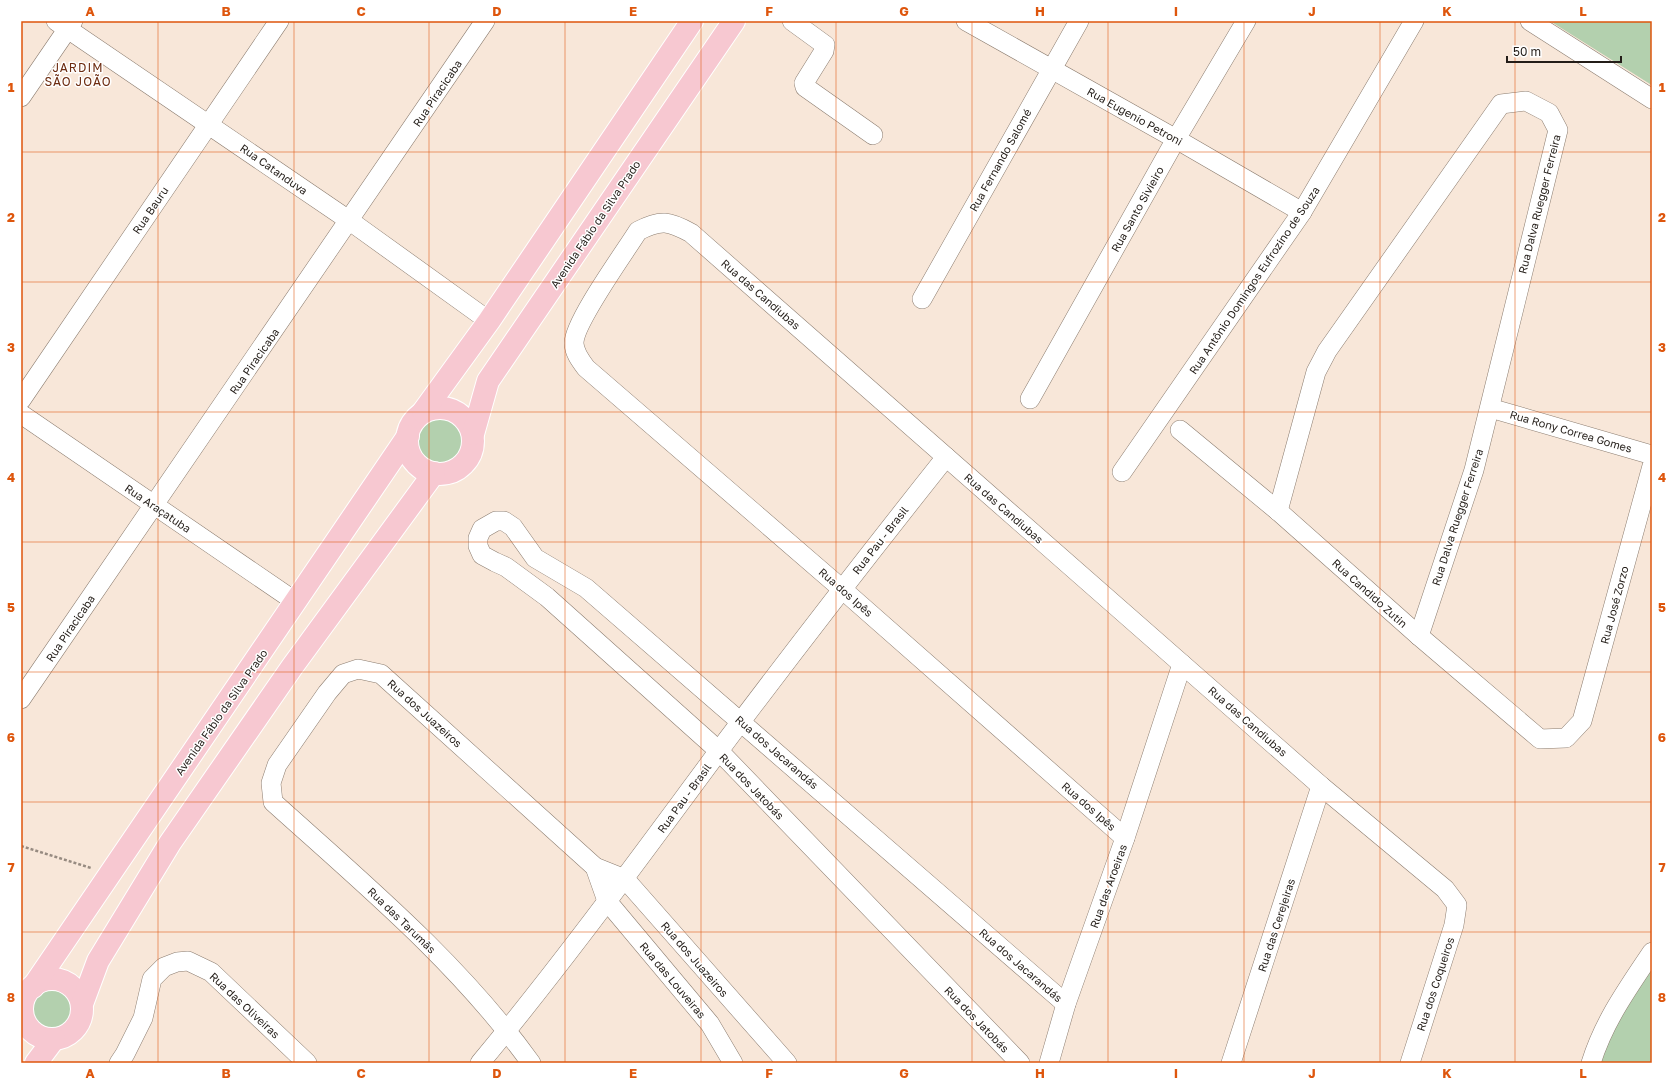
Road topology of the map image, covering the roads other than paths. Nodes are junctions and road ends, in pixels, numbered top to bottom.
1 (279, 21) edge
2 (485, 21) edge
3 (692, 21) edge
4 (734, 21) edge
5 (792, 21) edge
6 (966, 21) edge
7 (1079, 21) edge
8 (1246, 21) edge
9 (1414, 21) edge
10 (1530, 21) edge
11 (65, 24) edge
12 (1051, 69) junction
13 (21, 97) edge
14 (1652, 99) edge
15 (209, 124) junction
16 (873, 135) dead end
17 (1176, 139) junction
18 (1302, 212) junction
19 (350, 221) junction
20 (922, 299) dead end
21 (489, 321) junction
22 (574, 342) joint
23 (1030, 399) dead end
24 (21, 400) edge
25 (1490, 408) junction
26 (423, 412) junction
27 (21, 414) edge
28 (1180, 430) dead end
29 (473, 434) junction
30 (408, 436) junction
31 (1652, 454) edge
32 (946, 457) junction
33 (1652, 466) edge
34 (1122, 472) dead end
35 (434, 473) junction
36 (154, 505) junction
37 (1278, 511) junction
38 (482, 528) joint
39 (842, 588) junction
40 (296, 602) junction
41 (1419, 636) junction
42 (1182, 664) junction
43 (21, 699) edge
44 (742, 721) junction
45 (1566, 738) joint
46 (719, 751) junction
47 (271, 783) joint
48 (1321, 786) junction
49 (1126, 838) junction
50 (596, 867) junction
51 (625, 879) junction
52 (607, 901) junction
53 (1457, 905) joint
54 (1652, 952) edge
55 (33, 987) junction
56 (82, 1004) junction
57 (1066, 1004) junction
58 (22, 1006) edge
59 (507, 1030) junction
60 (54, 1039) junction
61 (36, 1063) edge
62 (119, 1063) edge
63 (307, 1063) edge
64 (480, 1063) edge
65 (531, 1063) edge
66 (733, 1063) edge
67 (787, 1063) edge
68 (1020, 1063) edge
69 (1049, 1063) edge
70 (1231, 1063) edge
71 (1410, 1063) edge
72 (1591, 1063) edge

1 - 15 street, Rua Bauru
2 - 19 street, Rua Piracicaba
3 - 21 main road
4 - 29 main road, Avenida Fábio da Silva Prado
5 - 16 street
6 - 12 street, Rua Eugenio Petroni
7 - 12 street, Rua Fernando Salomé
8 - 17 street, Rua Santo Sivieiro
9 - 18 street, Rua Antônio Domingos Eufrozino de Souza
10 - 14 street
11 - 13 street
11 - 15 street, Rua Catanduva
12 - 17 street, Rua Eugenio Petroni
12 - 20 street, Rua Fernando Salomé
15 - 19 street, Rua Catanduva
15 - 24 street, Rua Bauru
17 - 18 street, Rua Eugenio Petroni
17 - 23 street, Rua Santo Sivieiro
18 - 34 street, Rua Antônio Domingos Eufrozino de Souza
19 - 21 street, Rua Catanduva
19 - 36 street, Rua Piracicaba
21 - 26 main road
22 - 32 street, Rua das Candiubas
22 - 39 street, Rua dos Ipês
25 - 31 street, Rua Rony Correa Gomes
25 - 37 street, Rua Dalva Ruegger Ferreira
25 - 41 street, Rua Dalva Ruegger Ferreira
26 - 29 main road
26 - 30 main road
27 - 36 street, Rua Araçatuba
28 - 37 street, Rua Candido Zutin
29 - 35 main road
30 - 35 main road
30 - 40 main road, Avenida Fábio da Silva Prado
32 - 39 street, Rua Pau - Brasil
32 - 42 street, Rua das Candiubas
33 - 45 street, Rua José Zorzo
35 - 56 main road
36 - 40 street, Rua Araçatuba
36 - 43 street, Rua Piracicaba
37 - 41 street, Rua Candido Zutin
38 - 44 street, Rua dos Jacarandás
38 - 46 street, Rua dos Jatobás
39 - 44 street, Rua Pau - Brasil
39 - 49 street, Rua dos Ipês
40 - 55 main road, Avenida Fábio da Silva Prado
41 - 45 street, Rua Candido Zutin
42 - 48 street, Rua das Candiubas
42 - 49 street, Rua das Aroeiras
44 - 46 street, Rua Pau - Brasil
44 - 57 street, Rua dos Jacarandás
46 - 51 street, Rua Pau - Brasil
46 - 68 street, Rua dos Jatobás
47 - 50 street, Rua dos Juazeiros
47 - 59 street, Rua das Tarumãs
48 - 53 street, Rua das Candiubas
48 - 70 street, Rua das Cerejeiras
49 - 57 street, Rua das Aroeiras
50 - 51 street, Rua dos Juazeiros
50 - 52 street
51 - 52 street, Rua Pau - Brasil
51 - 67 street, Rua dos Juazeiros
52 - 59 street, Rua Pau - Brasil
52 - 66 street, Rua das Louveiras
53 - 71 street, Rua dos Coqueiros
54 - 72 street
55 - 56 main road
55 - 58 main road
56 - 60 main road
57 - 69 street, Rua das Aroeiras
58 - 60 main road
59 - 64 street, Rua Pau - Brasil
59 - 65 street, Rua das Tarumãs
60 - 61 main road
62 - 63 street, Rua das Oliveiras

